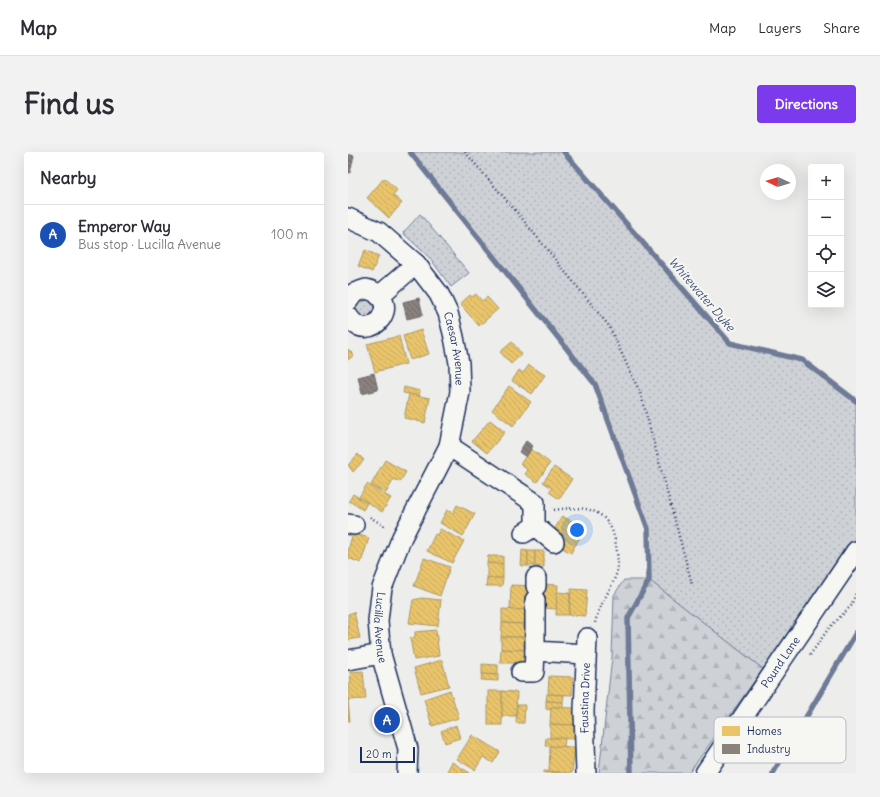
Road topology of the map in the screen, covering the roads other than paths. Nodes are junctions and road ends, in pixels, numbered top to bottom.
1 (348, 218) edge
2 (416, 264) junction
3 (379, 296) junction
4 (348, 302) edge
5 (348, 316) edge
6 (449, 446) junction
7 (554, 542) dead end
8 (856, 551) edge
9 (536, 588) dead end
10 (535, 651) junction
11 (381, 654) junction
12 (348, 660) edge
13 (521, 672) dead end
14 (744, 717) edge
15 (714, 761) edge
16 (407, 773) edge
17 (586, 773) edge
18 (706, 773) edge

1 - 2 street, Caesar Avenue
2 - 3 street
2 - 6 street, Caesar Avenue
3 - 4 street
3 - 5 street
6 - 7 street
6 - 11 street, Lucilla Avenue
8 - 14 street, Pound Lane
9 - 10 street
10 - 13 street
10 - 17 street, Faustina Drive
11 - 12 street
11 - 16 street, Lucilla Avenue
15 - 18 street, Pound Lane

